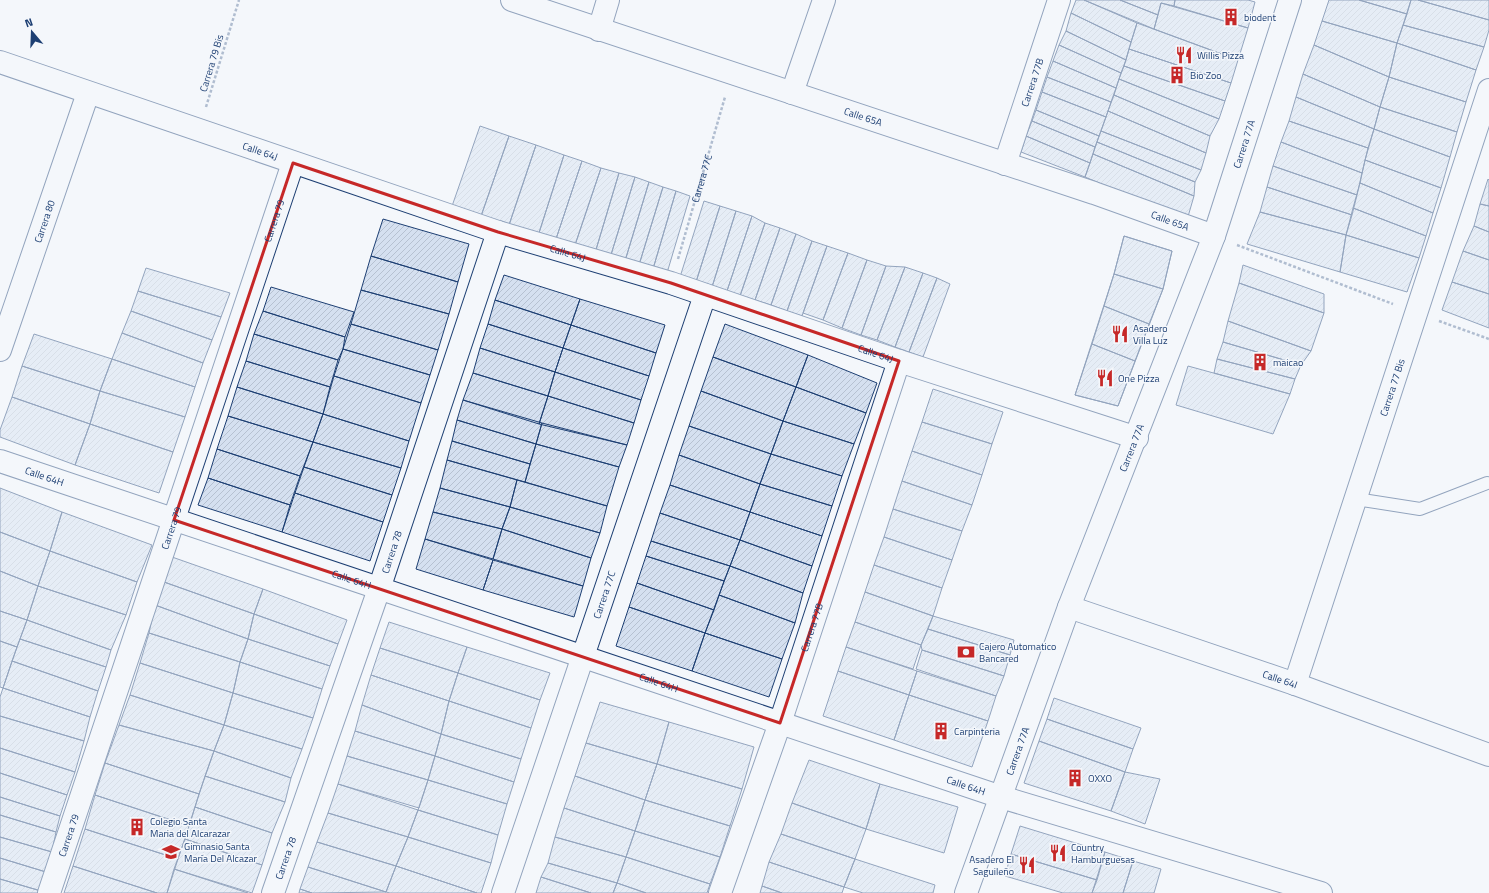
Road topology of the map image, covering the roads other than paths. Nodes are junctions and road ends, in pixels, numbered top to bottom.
1 (512, 0) edge
2 (608, 0) edge
3 (824, 0) edge
4 (1059, 0) edge
5 (1290, 0) edge
6 (599, 30) junction
7 (0, 62) edge
8 (1489, 90) edge
9 (88, 93) junction
10 (792, 93) junction
11 (294, 163) junction
12 (1005, 164) junction
13 (498, 232) junction
14 (1223, 240) junction
15 (705, 295) junction
16 (0, 350) edge
17 (899, 361) junction
18 (1137, 438) junction
19 (0, 462) edge
20 (1487, 483) dead end
21 (1356, 499) junction
22 (174, 520) junction
23 (379, 589) junction
24 (1069, 607) junction
25 (583, 656) junction
26 (1295, 684) junction
27 (780, 723) junction
28 (1489, 755) edge
29 (1001, 797) junction
30 (49, 893) edge
31 (273, 893) edge
32 (503, 893) edge
33 (720, 893) edge
34 (966, 893) edge
35 (1321, 893) edge

1 - 6 street, Calle 65A
2 - 6 street
3 - 10 street
4 - 12 street, Carrera 77B
5 - 14 street, Carrera 77A
6 - 10 street, Calle 65A
7 - 9 street, Calle 64J
8 - 21 street, Carrera 77 Bis
9 - 11 street, Calle 64J
9 - 16 street, Carrera 80
10 - 12 street, Calle 65A
11 - 13 street, Calle 64J
11 - 22 street, Carrera 79
12 - 14 street, Calle 65A
13 - 15 street, Calle 64J
13 - 23 street, Carrera 78
14 - 18 street, Carrera 77A
15 - 17 street, Calle 64J
15 - 25 street, Carrera 77C
17 - 18 street, Calle 64J
17 - 27 street, Carrera 77B
18 - 24 street, Carrera 77A
19 - 22 street, Calle 64H
20 - 21 lane
21 - 26 street, Carrera 77 Bis
22 - 23 street, Calle 64H
22 - 30 street, Carrera 79
23 - 25 street, Calle 64H
23 - 31 street, Carrera 78
24 - 26 street, Calle 64I
24 - 29 street, Carrera 77A
25 - 27 street, Calle 64H
25 - 32 street, Carrera 77C
26 - 28 street, Calle 64I
27 - 29 street, Calle 64H
27 - 33 street, Carrera 77B
29 - 34 street, Carrera 77A
29 - 35 street, Calle 64H

